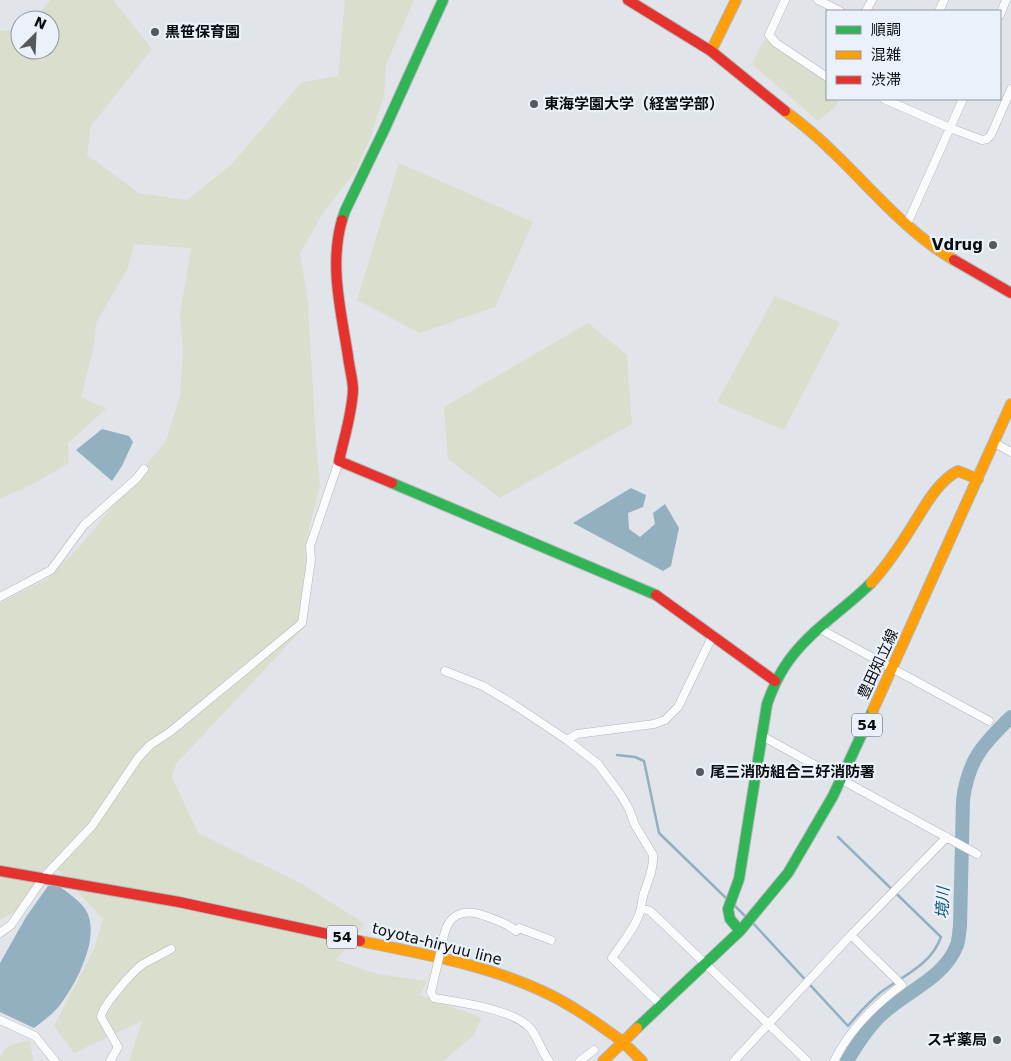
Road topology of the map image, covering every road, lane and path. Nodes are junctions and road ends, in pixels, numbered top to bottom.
1 (442, 0) edge
2 (628, 0) edge
3 (736, 0) edge
4 (785, 0) edge
5 (818, 0) edge
6 (1007, 0) edge
7 (1011, 3) edge
8 (838, 10) edge
9 (1001, 13) edge
10 (711, 51) junction
11 (826, 76) edge
12 (1011, 89) edge
13 (963, 100) edge
14 (899, 102) edge
15 (950, 128) junction
16 (907, 224) junction
17 (1011, 294) edge
18 (1011, 404) edge
19 (993, 442) junction
20 (1011, 452) edge
21 (339, 461) junction
22 (144, 469) dead end
23 (978, 479) junction
24 (0, 597) edge
25 (820, 629) junction
26 (713, 635) junction
27 (893, 668) junction
28 (446, 671) dead end
29 (774, 681) junction
30 (989, 721) dead end
31 (762, 736) junction
32 (567, 740) junction
33 (842, 779) junction
34 (949, 839) junction
35 (975, 853) dead end
36 (0, 871) edge
37 (44, 877) junction
38 (641, 908) junction
39 (740, 931) junction
40 (0, 933) edge
41 (851, 935) junction
42 (551, 940) dead end
43 (171, 949) dead end
44 (704, 963) junction
45 (661, 1005) junction
46 (0, 1020) edge
47 (768, 1024) junction
48 (623, 1042) junction
49 (594, 1050) dead end
50 (55, 1061) edge
51 (110, 1061) edge
52 (549, 1061) edge
53 (580, 1061) edge
54 (602, 1061) edge
55 (642, 1061) edge
56 (734, 1061) edge
57 (807, 1061) edge
58 (834, 1061) edge

1 - 21 street
2 - 10 street
3 - 10 street
4 - 11 street
5 - 8 street
6 - 7 street
6 - 9 street
10 - 16 street
12 - 15 street
13 - 15 street
14 - 15 street
15 - 16 street
16 - 17 street
18 - 19 street, 豊田知立線 / 54
19 - 20 street
19 - 23 street, 豊田知立線 / 54
21 - 26 street
21 - 37 street
22 - 24 street
23 - 25 street
23 - 27 street, 豊田知立線 / 54
25 - 27 street
25 - 29 street
26 - 29 street
26 - 32 street
27 - 30 street
27 - 33 street, 豊田知立線 / 54
28 - 32 street
29 - 31 street
31 - 33 street
31 - 39 street
32 - 38 street
33 - 34 street
33 - 39 street, 豊田知立線 / 54
34 - 35 street
34 - 41 street
36 - 37 street, toyota-hiryuu line / 54
37 - 40 street
37 - 48 street, toyota-hiryuu line / 54
38 - 44 street
38 - 45 street
39 - 44 street, 豊田知立線 / 54
41 - 47 street
41 - 58 street
42 - 52 street, bridge
43 - 51 street
44 - 45 street, 豊田知立線 / 54
44 - 47 street
45 - 48 street, 54
46 - 50 street
47 - 56 street
47 - 57 street
48 - 54 street
48 - 55 street, toyota-hiryuu line
49 - 53 street

